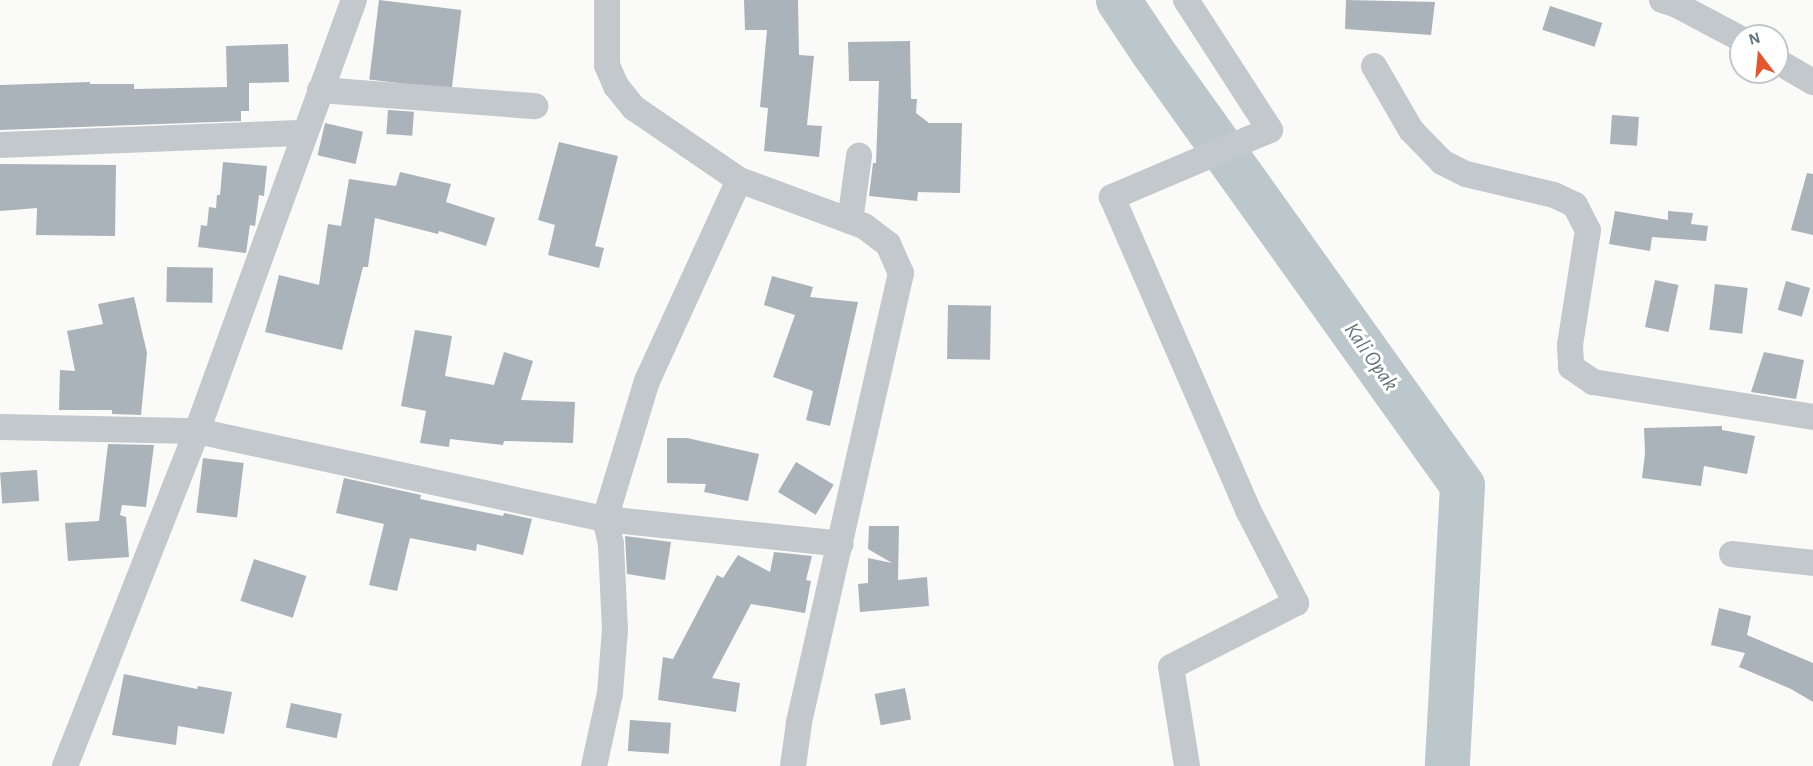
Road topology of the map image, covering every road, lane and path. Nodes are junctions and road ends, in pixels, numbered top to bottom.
1 (354, 0) edge
2 (607, 0) edge
3 (1186, 0) edge
4 (1662, 0) edge
5 (1729, 33) edge
6 (1374, 66) dead end
7 (1789, 68) edge
8 (1813, 82) edge
9 (320, 90) junction
10 (535, 106) dead end
11 (305, 133) junction
12 (0, 145) edge
13 (859, 156) dead end
14 (739, 180) junction
15 (850, 221) junction
16 (1813, 417) edge
17 (0, 427) edge
18 (197, 431) junction
19 (604, 519) junction
20 (841, 544) junction
21 (1732, 554) dead end
22 (1813, 563) edge
23 (65, 766) edge
24 (594, 766) edge
25 (793, 766) edge
26 (1187, 766) edge

1 - 9 street
2 - 14 street
3 - 26 street
4 - 5 street
6 - 16 street
7 - 8 street
9 - 10 street
9 - 11 street
11 - 12 street
11 - 18 street
13 - 15 street
14 - 15 street
14 - 19 street
15 - 20 street
17 - 18 street
18 - 19 street
18 - 23 street
19 - 20 street
19 - 24 street
20 - 25 street
21 - 22 street

